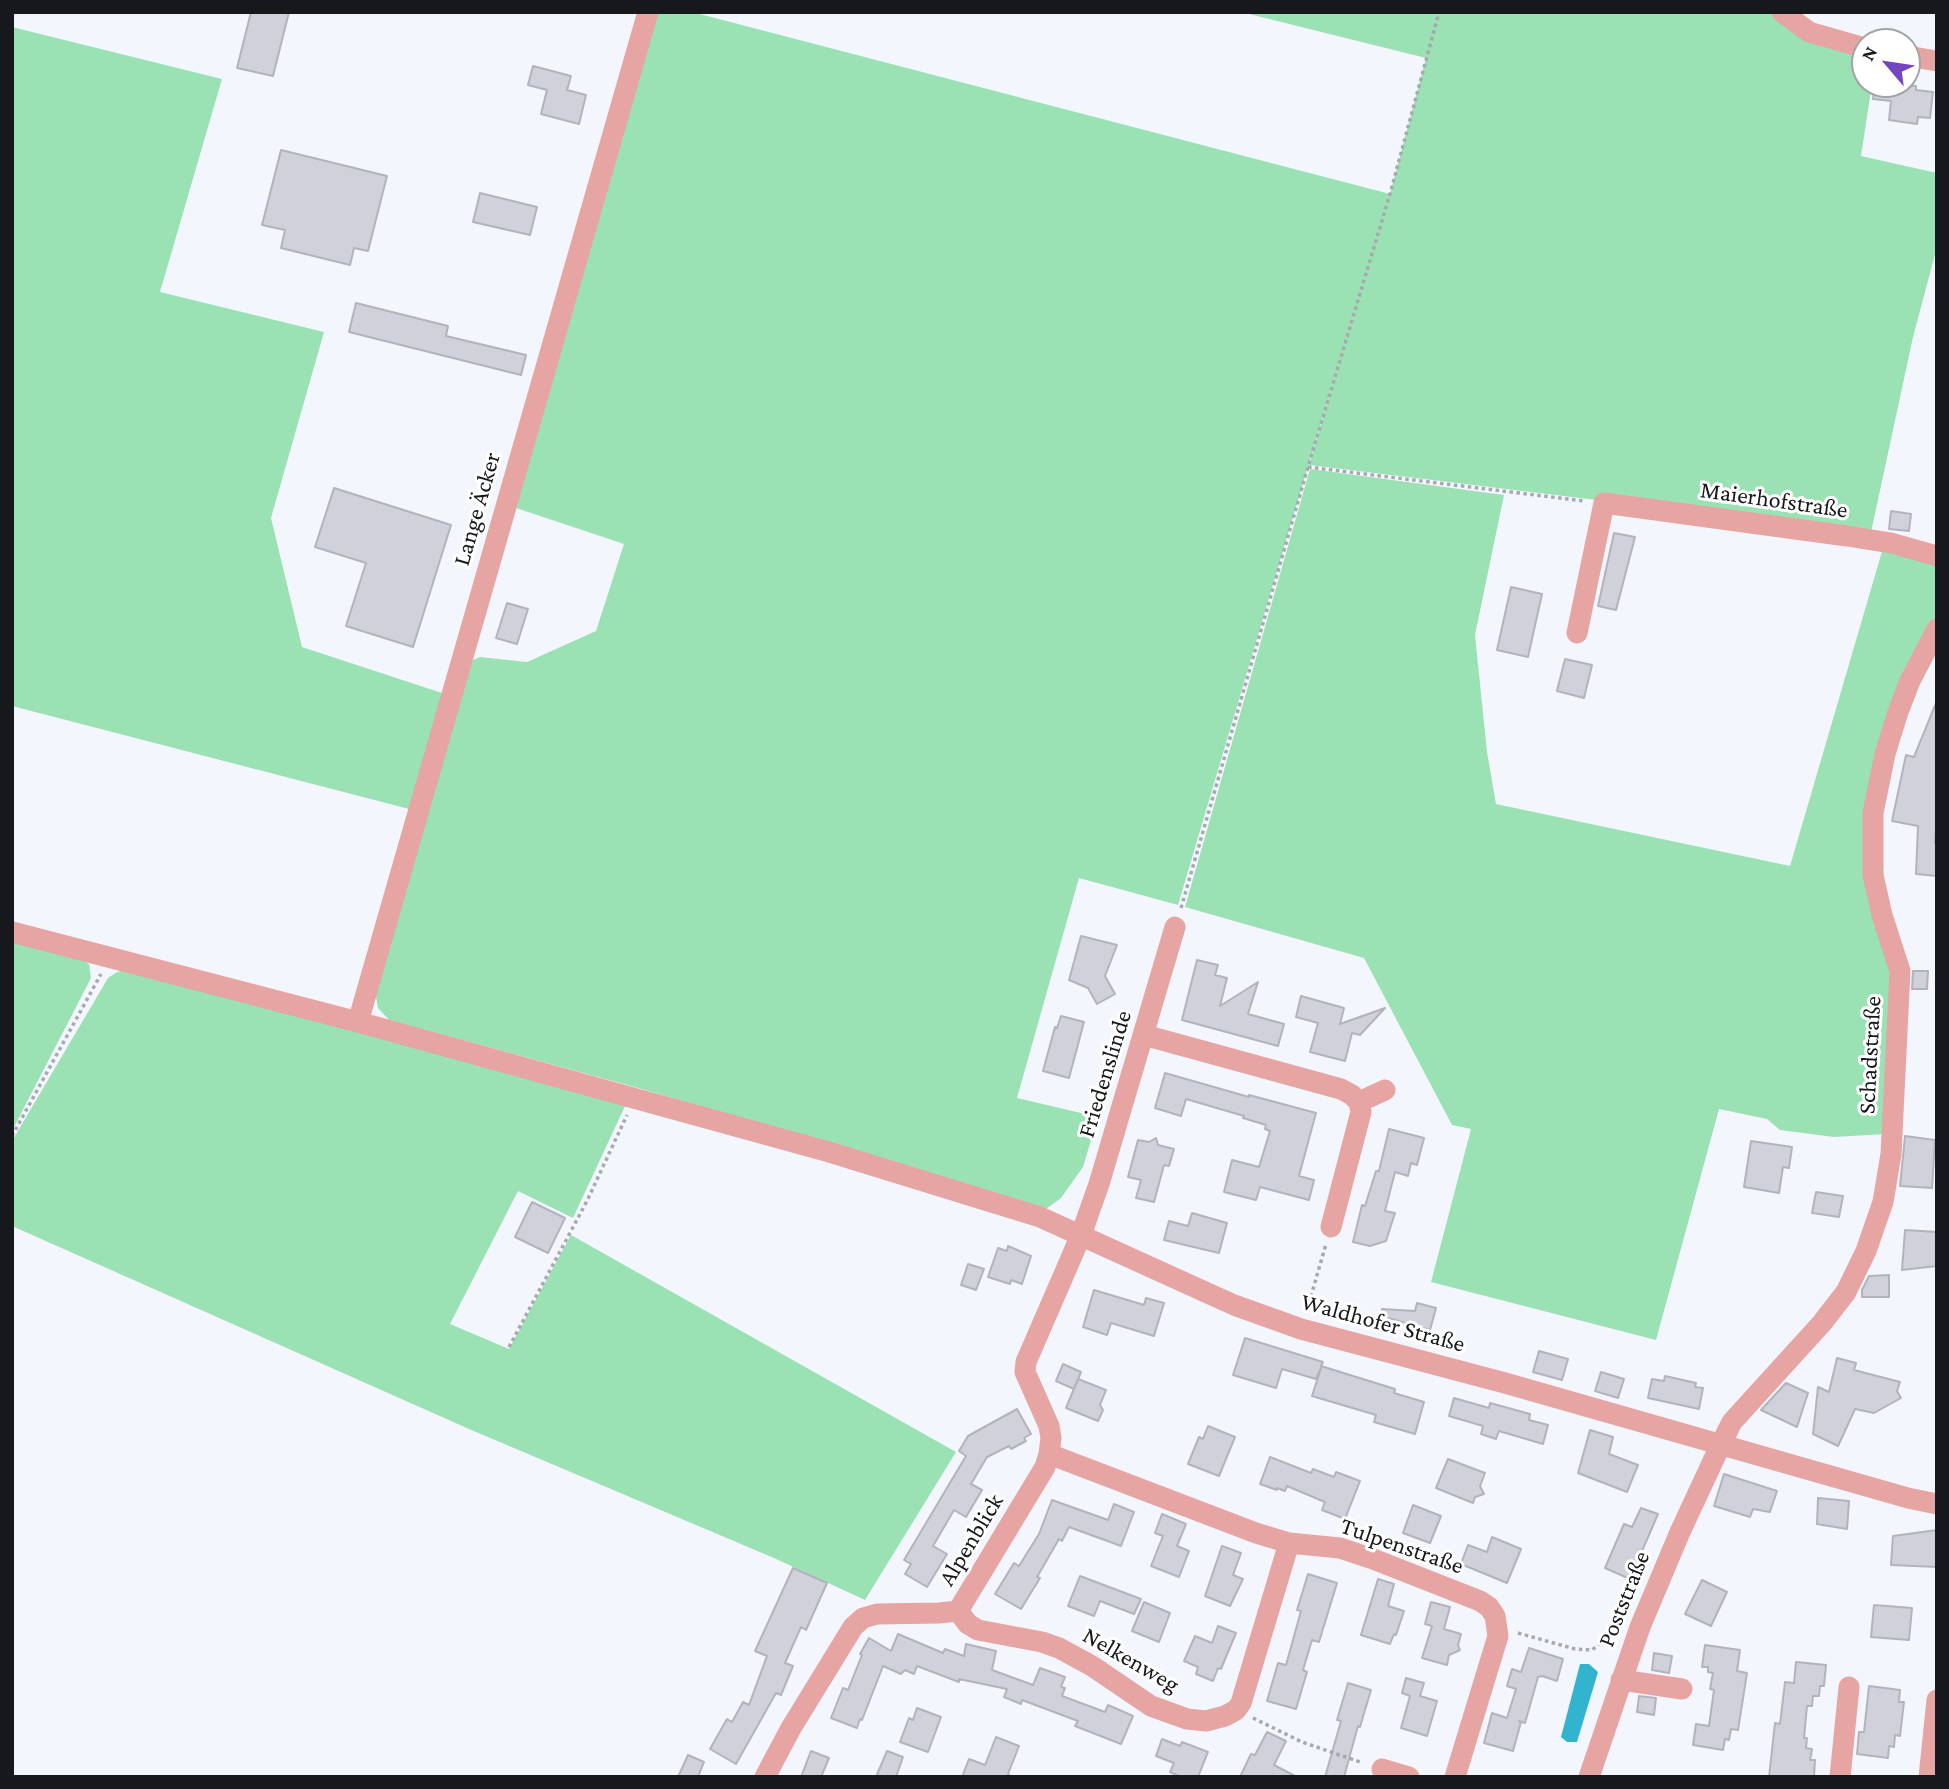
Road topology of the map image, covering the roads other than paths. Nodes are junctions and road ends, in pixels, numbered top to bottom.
1 (648, 12) edge
2 (1782, 12) edge
3 (1851, 44) edge
4 (1937, 556) edge
5 (1937, 629) edge
6 (1577, 633) dead end
7 (1175, 927) road end
8 (12, 932) edge
9 (358, 1022) junction
10 (1144, 1035) junction
11 (1385, 1090) dead end
12 (1359, 1102) junction
13 (1331, 1227) road end
14 (1081, 1235) junction
15 (1720, 1446) junction
16 (1049, 1454) junction
17 (1937, 1504) edge
18 (1289, 1543) junction
19 (958, 1611) junction
20 (1621, 1680) junction
21 (1849, 1687) dead end
22 (1682, 1689) dead end
23 (1937, 1700) edge
24 (1382, 1769) road end
25 (765, 1777) edge
26 (1409, 1777) edge
27 (1455, 1777) edge
28 (1589, 1777) edge
29 (1840, 1777) edge
30 (1928, 1777) edge

1 - 9 street, Lange Äcker
2 - 3 street
4 - 6 street, Maierhofstraße
5 - 15 street, Schadstraße
7 - 10 street, Friedenslinde
8 - 9 street, Waldhofer Straße
9 - 14 street, Waldhofer Straße
10 - 12 street
10 - 14 street, Friedenslinde
11 - 12 street
12 - 13 street
14 - 15 street, Waldhofer Straße
14 - 16 street
15 - 17 street, Waldhofer Straße
15 - 20 street, Poststraße
16 - 18 street, Tulpenstraße
16 - 19 street, Alpenblick
18 - 19 street, Nelkenweg
18 - 27 street, Tulpenstraße
19 - 25 street, Alpenblick
20 - 22 street
20 - 28 street, Poststraße
21 - 29 street
23 - 30 street
24 - 26 street

